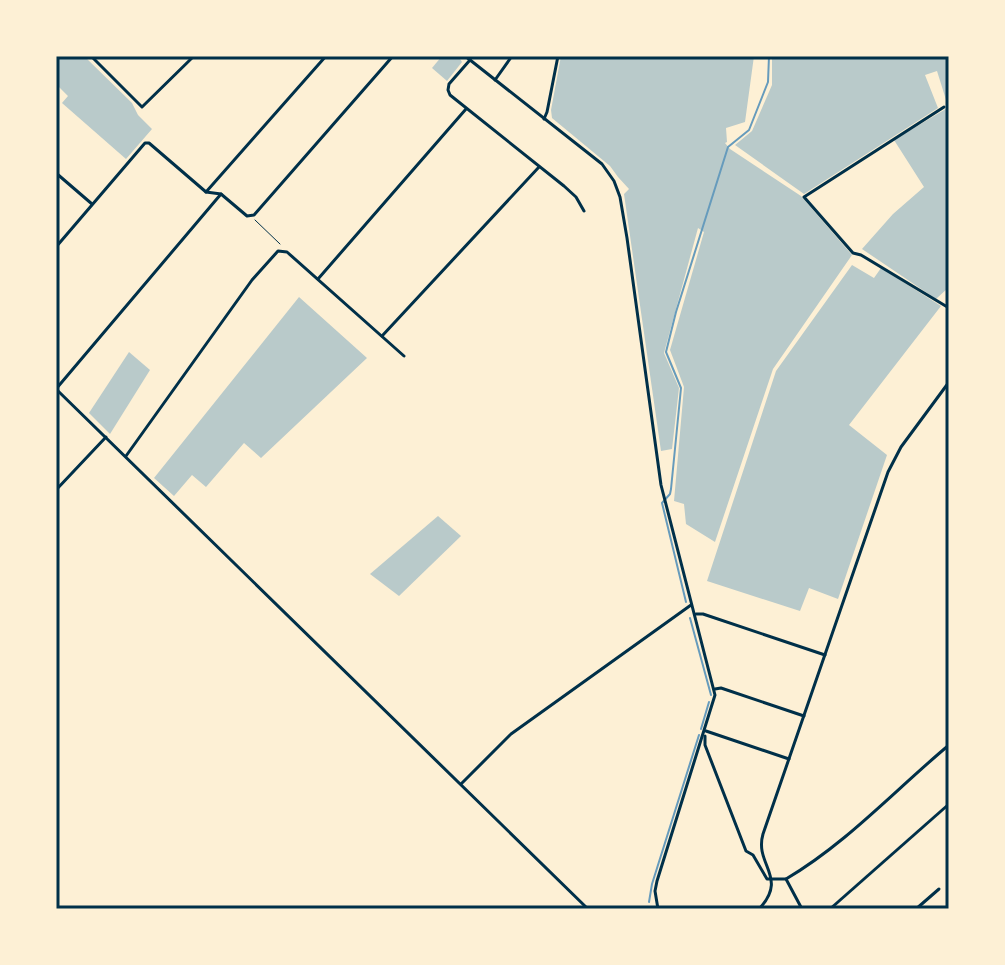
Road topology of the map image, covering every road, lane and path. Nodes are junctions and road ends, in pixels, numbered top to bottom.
1 (91, 56) edge
2 (194, 56) edge
3 (326, 56) edge
4 (393, 56) edge
5 (465, 56) edge
6 (512, 56) edge
7 (558, 56) edge
8 (470, 60) junction
9 (495, 80) junction
10 (944, 107) dead end
11 (466, 109) junction
12 (544, 119) junction
13 (539, 167) junction
14 (56, 173) edge
15 (206, 192) junction
16 (221, 194) junction
17 (92, 204) junction
18 (584, 211) dead end
19 (251, 217) junction
20 (56, 247) edge
21 (281, 250) junction
22 (318, 279) junction
23 (949, 308) edge
24 (382, 336) junction
25 (404, 356) dead end
26 (949, 382) edge
27 (56, 389) edge
28 (106, 437) junction
29 (126, 456) junction
30 (56, 490) edge
31 (691, 605) junction
32 (694, 614) junction
33 (825, 655) junction
34 (715, 689) junction
35 (804, 716) junction
36 (704, 730) junction
37 (949, 745) edge
38 (789, 759) junction
39 (461, 785) junction
40 (949, 804) edge
41 (762, 852) junction
42 (753, 855) junction
43 (786, 879) junction
44 (772, 880) junction
45 (939, 889) dead end
46 (588, 909) edge
47 (658, 909) edge
48 (759, 909) edge
49 (802, 909) edge
50 (830, 909) edge
51 (916, 909) edge

1 - 2 street
3 - 15 street
4 - 19 street
5 - 8 street
6 - 9 street
7 - 12 street
8 - 9 street
8 - 11 street
9 - 12 street
10 - 23 street
11 - 13 street
11 - 22 street
12 - 31 street
13 - 18 street
13 - 24 street
14 - 17 street
15 - 16 street
15 - 17 street
16 - 19 street
16 - 27 street
17 - 20 street
19 - 21 path
21 - 22 street
21 - 29 street
22 - 24 street
24 - 25 street
26 - 33 street
27 - 28 street
28 - 29 street
28 - 30 street
29 - 39 street
31 - 32 street
31 - 39 street
32 - 33 street
32 - 34 street
33 - 35 street
34 - 35 street
34 - 36 street
35 - 38 street
36 - 38 street
36 - 42 street
36 - 47 street
37 - 43 street
38 - 41 street
39 - 46 street
40 - 50 street
41 - 42 street
41 - 44 street
42 - 44 street
43 - 44 street
43 - 49 street
44 - 48 street
45 - 51 street

